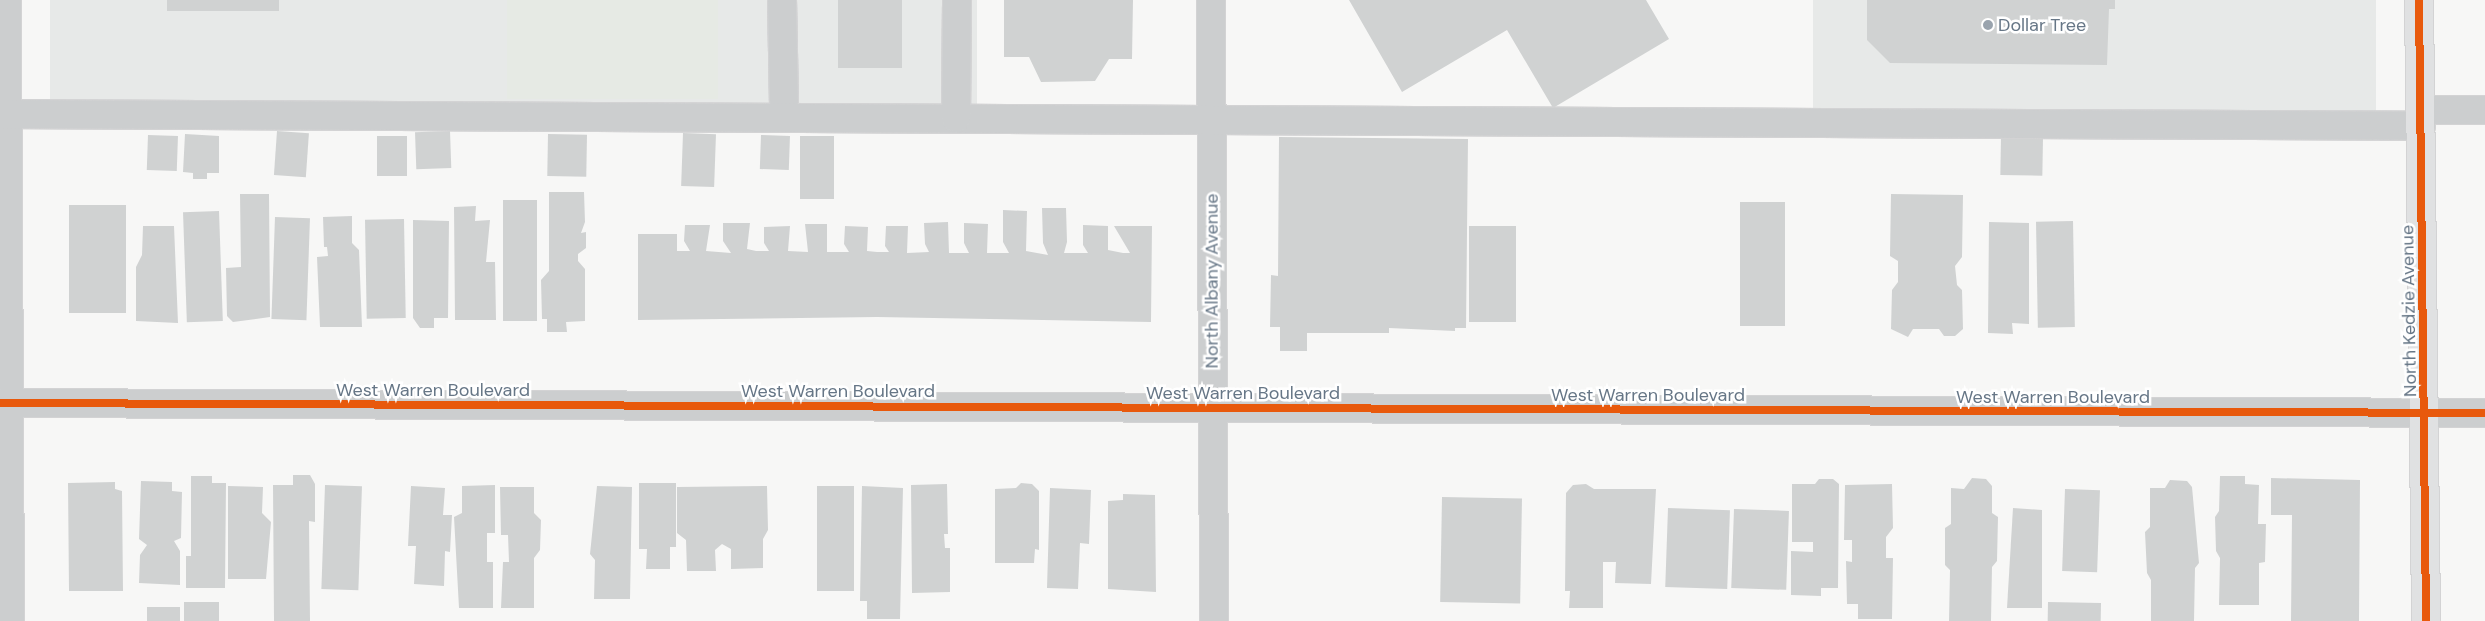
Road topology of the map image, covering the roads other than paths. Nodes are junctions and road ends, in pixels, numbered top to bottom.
1 (7, 0) edge
2 (782, 0) edge
3 (956, 0) edge
4 (1211, 0) edge
5 (2419, 0) edge
6 (784, 102) dead end
7 (2485, 110) edge
8 (4, 114) edge
9 (956, 118) junction
10 (2421, 118) junction
11 (1211, 119) junction
12 (5, 403) edge
13 (1213, 408) junction
14 (2425, 413) junction
15 (2485, 413) edge
16 (10, 621) edge
17 (1214, 621) edge
18 (2426, 621) edge

1 - 8 street
2 - 6 street
3 - 9 street
4 - 11 street, North Albany Avenue
5 - 10 main road, North Kedzie Avenue
7 - 10 street
8 - 9 street
8 - 12 street
9 - 11 street
10 - 11 street
10 - 14 main road, North Kedzie Avenue
11 - 13 street, North Albany Avenue
12 - 13 street, West Warren Boulevard
12 - 16 street
13 - 14 street, West Warren Boulevard
13 - 17 street, North Albany Avenue
14 - 15 street, West Warren Boulevard
14 - 18 main road, North Kedzie Avenue

